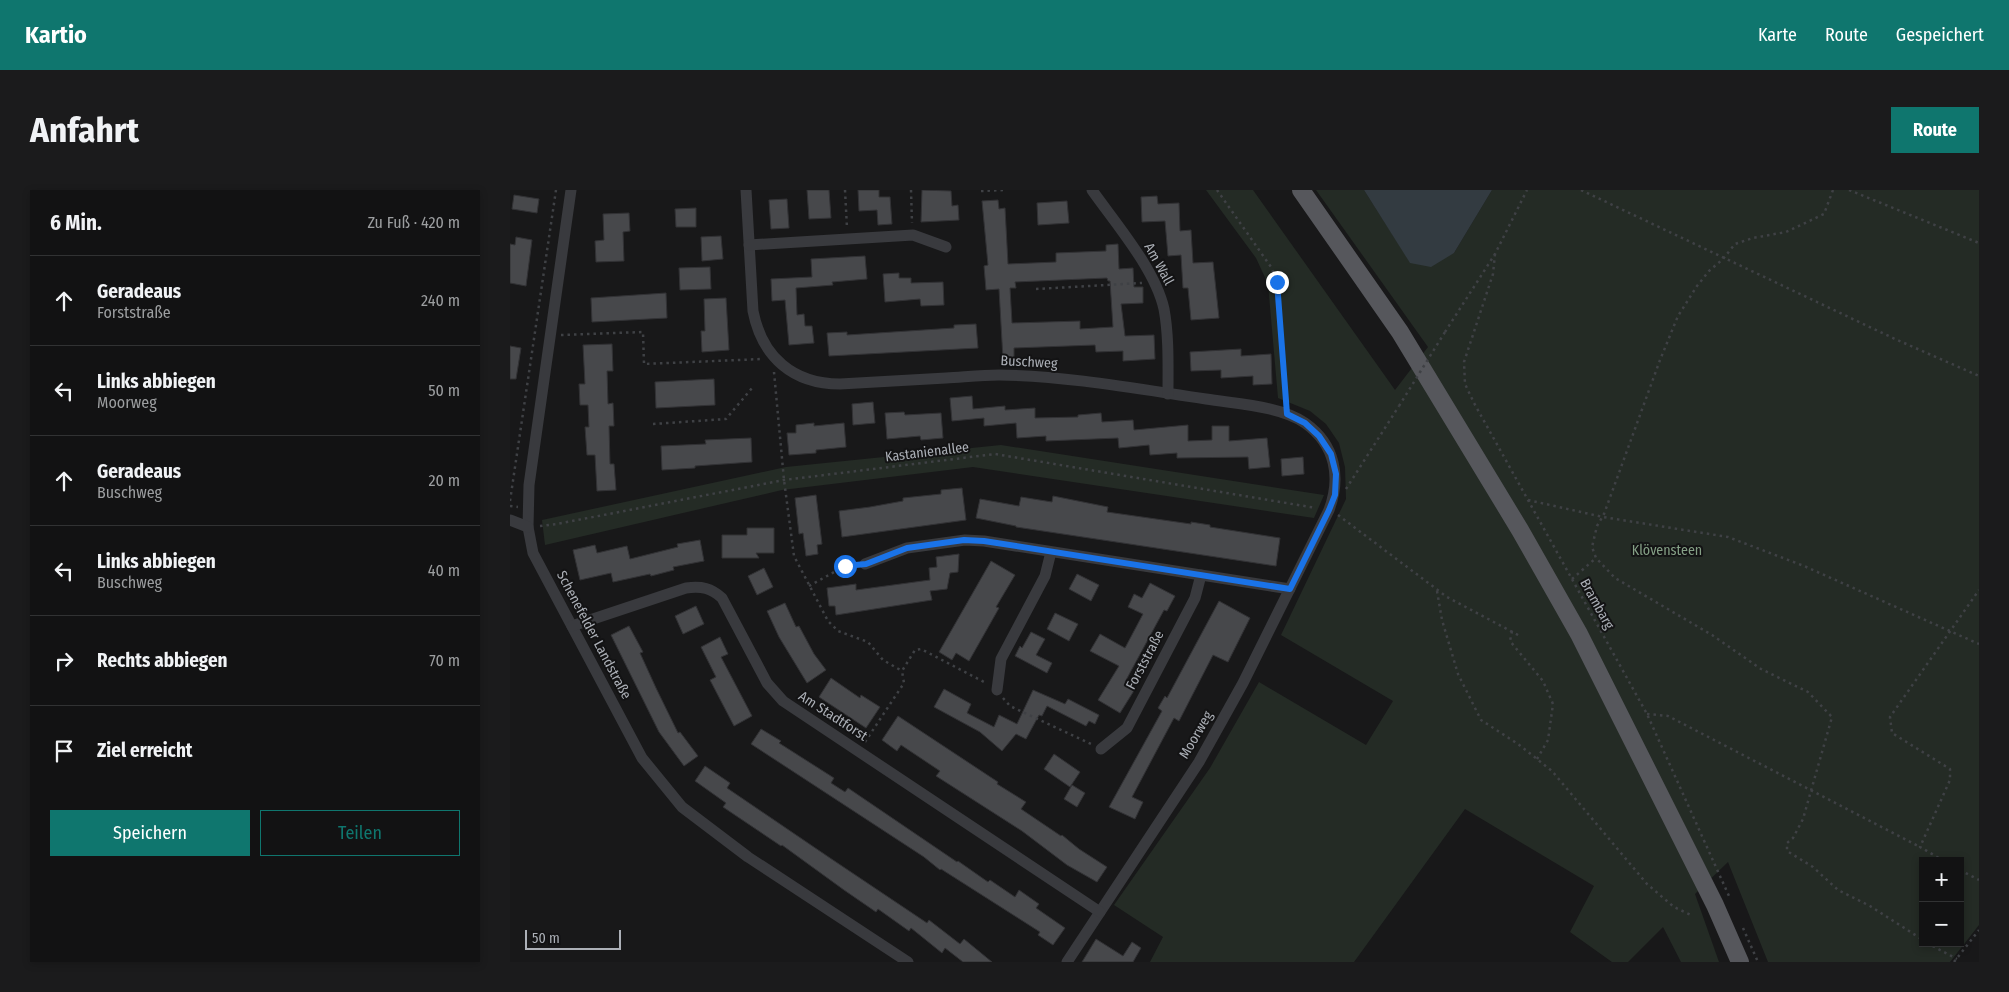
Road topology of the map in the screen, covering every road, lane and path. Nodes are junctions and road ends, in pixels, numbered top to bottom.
1 (556, 190) edge
2 (571, 190) edge
3 (746, 190) edge
4 (845, 190) edge
5 (911, 190) edge
6 (1004, 190) edge
7 (1092, 190) edge
8 (1217, 190) edge
9 (1301, 190) edge
10 (1527, 190) edge
11 (1581, 190) edge
12 (1833, 190) edge
13 (1849, 190) edge
14 (980, 191) edge
15 (913, 235) junction
16 (848, 238) junction
17 (1979, 243) edge
18 (749, 245) junction
19 (946, 247) dead end
20 (1496, 254) junction
21 (1723, 258) junction
22 (1155, 282) junction
23 (1126, 284) junction
24 (1126, 288) dead end
25 (1036, 289) dead end
26 (551, 334) junction
27 (776, 358) junction
28 (1979, 376) edge
29 (752, 388) dead end
30 (1168, 394) junction
31 (771, 398) dead end
32 (776, 398) junction
33 (1287, 414) junction
34 (652, 424) dead end
35 (784, 480) junction
36 (1335, 495) junction
37 (1528, 500) junction
38 (510, 501) edge
39 (1329, 510) junction
40 (1603, 517) junction
41 (510, 520) edge
42 (528, 526) junction
43 (1051, 552) junction
44 (1596, 558) junction
45 (866, 564) joint
46 (1201, 575) junction
47 (1572, 579) junction
48 (809, 586) junction
49 (1290, 589) junction
50 (1437, 590) junction
51 (1979, 590) edge
52 (572, 626) junction
53 (1512, 631) junction
54 (1950, 632) junction
55 (1520, 636) dead end
56 (1979, 644) edge
57 (902, 671) junction
58 (997, 690) junction
59 (1647, 714) junction
60 (1101, 749) joint
61 (859, 751) junction
62 (1537, 759) junction
63 (1812, 791) junction
64 (1920, 847) junction
65 (1937, 857) edge
66 (1964, 872) edge
67 (1979, 880) edge
68 (1732, 903) dead end
69 (1100, 912) junction
70 (1691, 915) dead end
71 (1740, 921) dead end
72 (1979, 930) edge
73 (1919, 937) edge
74 (1934, 947) edge
75 (1956, 960) edge
76 (908, 962) edge
77 (1067, 962) edge
78 (1740, 962) edge
79 (1758, 962) edge

1 - 38 path
2 - 26 street, Schenefelder Landstraße
3 - 18 street, Buschweg
4 - 16 path
5 - 15 path
6 - 14 path
7 - 22 street, Am Wall
8 - 33 path
9 - 78 main road
10 - 20 path
11 - 21 path
12 - 21 path
13 - 17 path
15 - 16 street
15 - 19 street
16 - 18 street
18 - 27 street, Buschweg
20 - 36 path, bridge
20 - 37 path, Brambarg
21 - 28 path
21 - 40 path
22 - 23 path
22 - 30 street, Am Wall
23 - 24 path
23 - 25 path
26 - 27 path
26 - 42 street, Schenefelder Landstraße
27 - 30 street, Buschweg
27 - 32 path
29 - 34 path
30 - 33 street, Buschweg
31 - 32 path
32 - 35 path
33 - 36 street, Buschweg
35 - 39 path, Kastanienallee
35 - 42 path, Kastanienallee
35 - 48 path
36 - 39 street, Buschweg
37 - 40 path
37 - 47 path, Brambarg
39 - 49 street, Moorweg
39 - 50 path
40 - 44 path
40 - 54 path
41 - 42 street
42 - 52 street, Schenefelder Landstraße
43 - 45 street
43 - 46 street
43 - 58 street
44 - 47 path
44 - 63 path
45 - 48 path
46 - 49 street
46 - 60 street, Forststraße
47 - 59 path, Brambarg
48 - 57 path
49 - 69 street, Moorweg
50 - 53 path
50 - 62 path
51 - 54 path
52 - 61 street, Am Stadtforst
52 - 76 street, Schenefelder Landstraße
53 - 55 path
53 - 62 path
54 - 56 path
54 - 64 path
57 - 58 path
57 - 61 path
58 - 60 path
59 - 63 path
59 - 68 path, Brambarg
61 - 69 street, Am Stadtforst
62 - 70 path
63 - 64 path
63 - 73 path
64 - 65 path
66 - 67 path
69 - 77 street, Moorweg
71 - 79 path
72 - 75 path
74 - 75 path

